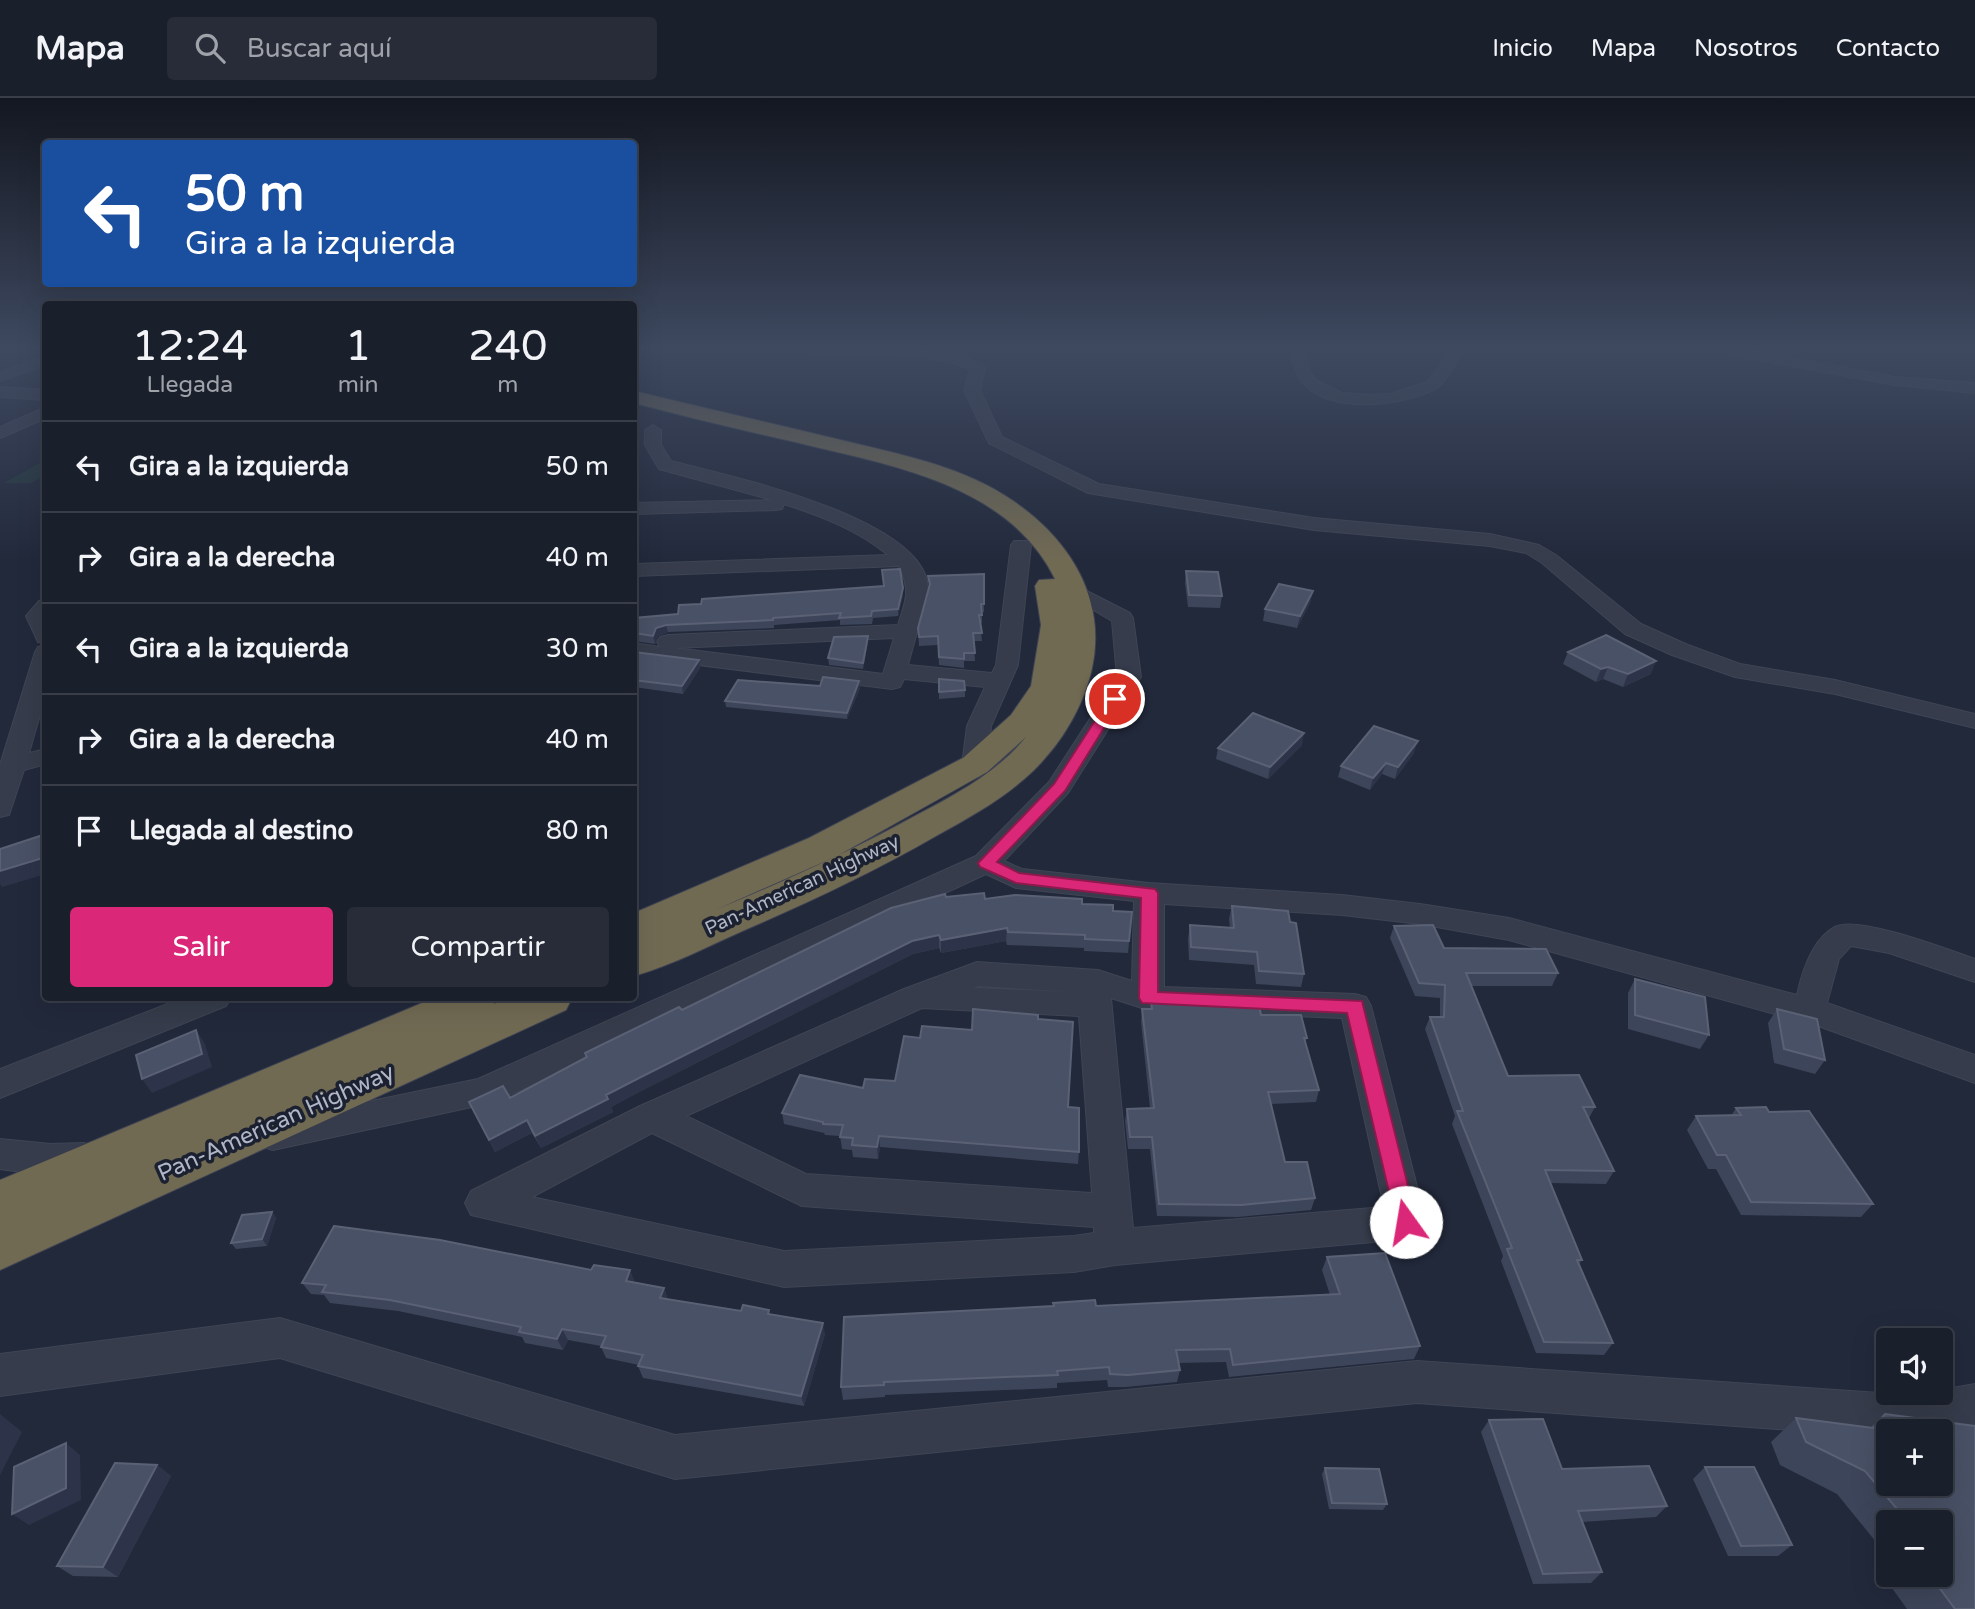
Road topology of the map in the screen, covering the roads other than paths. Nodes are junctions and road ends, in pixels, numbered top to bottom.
1 (27, 421) edge
2 (644, 421) edge
3 (654, 421) edge
4 (731, 421) edge
5 (986, 421) edge
6 (0, 433) edge
7 (807, 505) junction
8 (637, 509) edge
9 (1021, 545) junction
10 (906, 560) junction
11 (637, 570) edge
12 (1075, 591) junction
13 (42, 610) edge
14 (42, 628) edge
15 (906, 631) junction
16 (637, 644) edge
17 (637, 650) edge
18 (895, 671) junction
19 (41, 681) edge
20 (1000, 681) junction
21 (1975, 721) edge
22 (42, 757) edge
23 (13, 765) junction
24 (975, 765) junction
25 (0, 809) edge
26 (986, 863) junction
27 (1149, 893) junction
28 (637, 928) edge
29 (637, 960) edge
30 (1975, 971) edge
31 (1096, 993) junction
32 (1149, 998) junction
33 (208, 1001) edge
34 (469, 1001) edge
35 (543, 1001) edge
36 (1809, 1011) junction
37 (1975, 1069) edge
38 (0, 1084) edge
39 (652, 1116) junction
40 (229, 1144) junction
41 (0, 1154) edge
42 (105, 1158) junction
43 (0, 1204) edge
44 (1113, 1229) junction
45 (0, 1246) edge
46 (0, 1375) edge
47 (1975, 1406) edge

1 - 6 street
2 - 7 street
3 - 9 highway, Pan-American Highway
4 - 12 highway, Pan-American Highway
5 - 21 street
7 - 8 street
7 - 10 street
9 - 20 street
9 - 24 highway, Pan-American Highway
10 - 11 street
10 - 15 street
12 - 26 street
12 - 29 highway, Pan-American Highway
13 - 14 street
15 - 16 street
15 - 18 street
17 - 18 street
18 - 20 street
19 - 23 street
20 - 24 street
22 - 23 street
23 - 25 street
24 - 28 highway, Pan-American Highway
26 - 27 street
26 - 40 street
27 - 32 street
27 - 36 street
30 - 36 street
31 - 32 street
31 - 39 street
31 - 44 street
32 - 44 street
33 - 38 street
34 - 42 highway, Pan-American Highway
35 - 40 highway, Pan-American Highway
36 - 37 street
39 - 44 street
39 - 44 street
40 - 45 highway, Pan-American Highway
41 - 42 street
42 - 43 highway, Pan-American Highway
46 - 47 street

